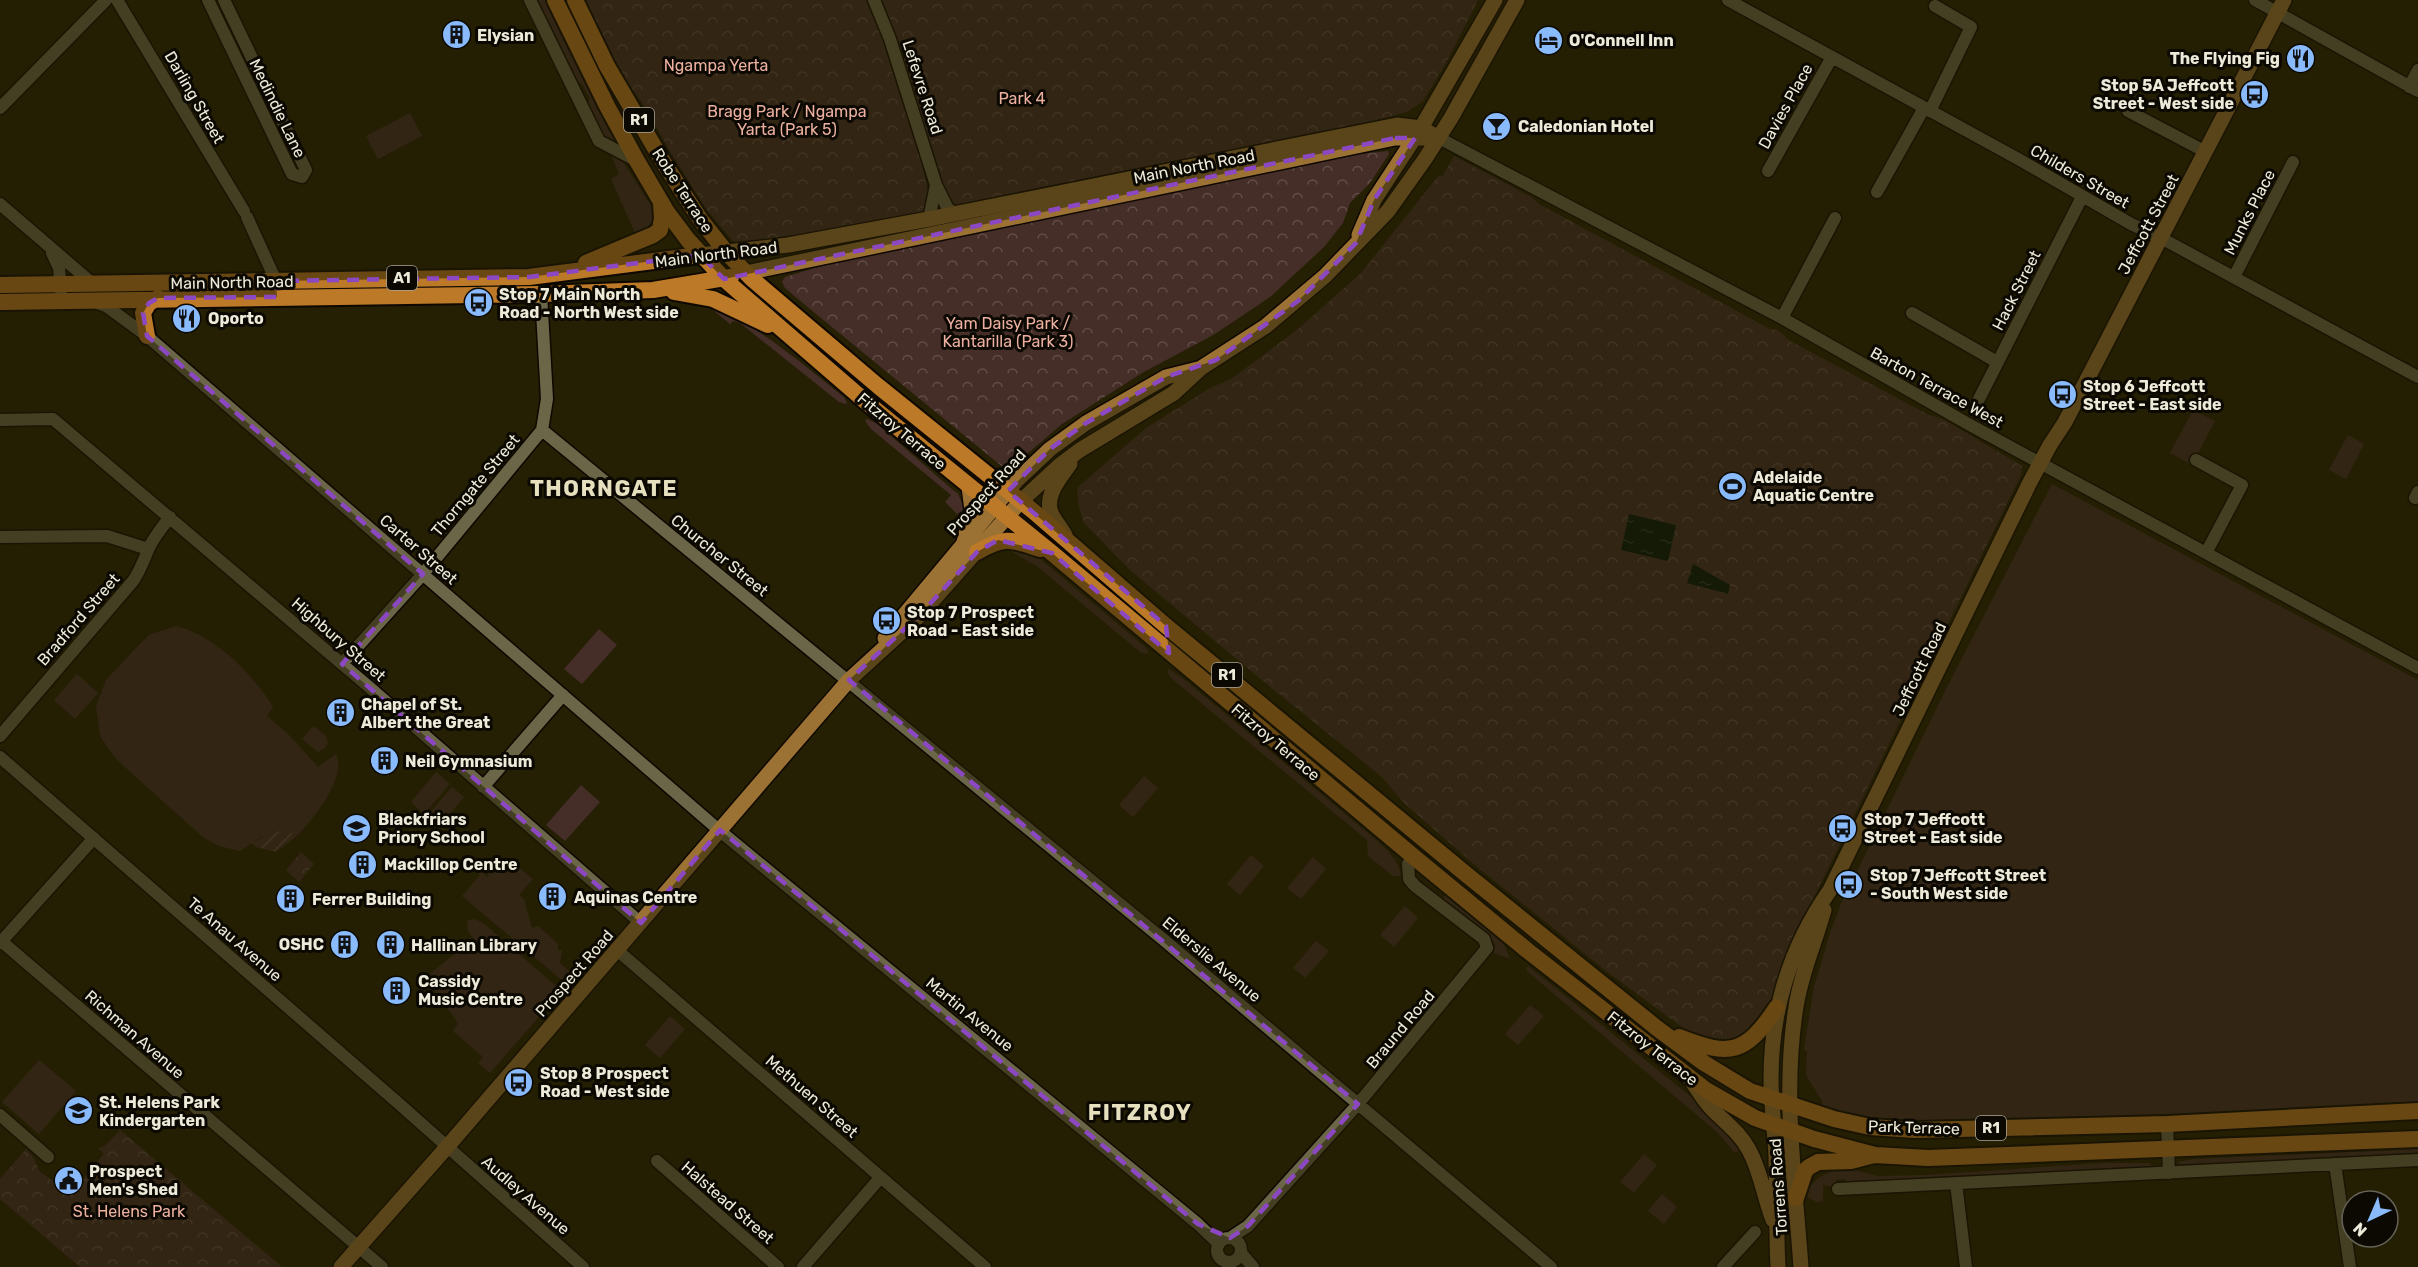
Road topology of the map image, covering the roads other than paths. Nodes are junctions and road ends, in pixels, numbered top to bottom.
1 (106, 0) edge
2 (117, 0) edge
3 (208, 0) edge
4 (224, 0) edge
5 (530, 0) edge
6 (555, 0) edge
7 (575, 0) edge
8 (874, 0) edge
9 (1496, 0) edge
10 (1517, 0) edge
11 (1728, 0) edge
12 (2255, 0) edge
13 (1935, 6) dead end
14 (2281, 6) edge
15 (1832, 57) junction
16 (2418, 70) edge
17 (2414, 89) edge
18 (0, 108) edge
19 (1927, 109) junction
20 (2128, 111) dead end
21 (1418, 133) junction
22 (1439, 138) junction
23 (2206, 152) junction
24 (637, 161) junction
25 (2293, 162) dead end
26 (1768, 171) dead end
27 (936, 185) junction
28 (1877, 192) dead end
29 (2082, 196) junction
30 (661, 203) junction
31 (0, 204) edge
32 (954, 214) junction
33 (1835, 218) dead end
34 (929, 219) junction
35 (2161, 238) junction
36 (1356, 243) junction
37 (49, 246) junction
38 (726, 252) junction
39 (700, 255) junction
40 (746, 273) junction
41 (548, 275) junction
42 (2234, 277) junction
43 (724, 279) junction
44 (0, 285) edge
45 (276, 289) junction
46 (653, 290) junction
47 (61, 292) junction
48 (92, 292) junction
49 (541, 294) junction
50 (158, 298) junction
51 (0, 302) edge
52 (1912, 313) dead end
53 (1782, 318) junction
54 (147, 336) junction
55 (791, 336) junction
56 (1997, 362) junction
57 (1201, 368) junction
58 (2418, 376) edge
59 (878, 386) junction
60 (1979, 399) dead end
61 (866, 401) junction
62 (0, 420) edge
63 (542, 430) junction
64 (1080, 450) junction
65 (2196, 460) dead end
66 (2040, 463) junction
67 (969, 487) junction
68 (1014, 496) junction
69 (1001, 513) junction
70 (170, 517) junction
71 (0, 537) edge
72 (1069, 542) junction
73 (970, 548) junction
74 (148, 549) junction
75 (1052, 553) junction
76 (2206, 553) junction
77 (423, 574) junction
78 (1166, 626) junction
79 (1169, 653) junction
80 (342, 664) junction
81 (2418, 668) edge
82 (849, 680) junction
83 (563, 695) junction
84 (1251, 695) junction
85 (0, 736) edge
86 (0, 757) edge
87 (1329, 786) junction
88 (483, 787) junction
89 (1368, 792) junction
90 (720, 831) junction
91 (94, 838) junction
92 (1414, 857) junction
93 (1467, 875) junction
94 (1830, 890) junction
95 (641, 922) junction
96 (0, 941) edge
97 (617, 950) junction
98 (1528, 951) junction
99 (1777, 1007) junction
100 (1658, 1029) junction
101 (1689, 1077) junction
102 (1772, 1099) junction
103 (1358, 1104) junction
104 (1790, 1105) junction
105 (2418, 1111) edge
106 (0, 1115) edge
107 (2167, 1124) junction
108 (1774, 1126) junction
109 (1792, 1132) junction
110 (2418, 1139) edge
111 (447, 1147) junction
112 (2168, 1150) junction
113 (1875, 1155) junction
114 (48, 1157) dead end
115 (2418, 1160) edge
116 (657, 1161) dead end
117 (2336, 1164) junction
118 (2169, 1173) junction
119 (880, 1178) junction
120 (1956, 1183) junction
121 (1838, 1189) dead end
122 (1796, 1198) junction
123 (1776, 1228) junction
124 (1755, 1232) dead end
125 (359, 1248) junction
126 (1229, 1253) edge
127 (341, 1267) edge
128 (347, 1267) edge
129 (382, 1267) edge
130 (583, 1267) edge
131 (778, 1267) edge
132 (803, 1267) edge
133 (985, 1267) edge
134 (1211, 1267) edge
135 (1253, 1267) edge
136 (1551, 1267) edge
137 (1723, 1267) edge
138 (1779, 1267) edge
139 (1801, 1267) edge
140 (1966, 1267) edge
141 (2350, 1267) edge

1 - 18 street
2 - 45 street, Darling Street
3 - 4 street, Medindie Lane
5 - 24 street, Robe Terrace
6 - 24 highway, Robe Terrace / R1
7 - 38 highway, Robe Terrace / R1
8 - 27 street, Lefevre Road
9 - 21 main road, Prospect Road
10 - 22 main road, Prospect Road
11 - 15 street, Childers Street
12 - 14 street
13 - 19 street
14 - 17 street
14 - 23 main road, Jeffcott Street
15 - 19 street, Childers Street
15 - 26 street, Davies Place
16 - 17 street
19 - 28 street
19 - 29 street, Childers Street
20 - 23 street
21 - 22 main road
21 - 32 main road, Main North Road
21 - 36 main road, Prospect Road
21 - 40 main road, Main North Road
22 - 36 main road, Prospect Road
22 - 53 street, Barton Terrace West
23 - 35 main road, Jeffcott Street
24 - 30 highway, Robe Terrace / R1
25 - 42 street, Munks Place
27 - 32 street, Lefevre Road
27 - 34 street, Lefevre Road
29 - 35 street, Childers Street
29 - 56 street, Hack Street
30 - 39 highway, Robe Terrace / R1
30 - 41 highway
31 - 37 street, Carter Street
32 - 34 main road, Main North Road
33 - 53 street
34 - 38 main road, Main North Road
35 - 42 street, Childers Street
35 - 66 main road, Jeffcott Street
36 - 57 main road, Prospect Road
37 - 47 street
37 - 48 street, Carter Street
38 - 39 main road, Main North Road / A1
38 - 40 highway, Fitzroy Terrace / R1
39 - 41 highway, Main North Road / A1
39 - 43 highway, Robe Terrace / R1
40 - 43 highway, Main North Road
40 - 59 highway, Fitzroy Terrace / R1
41 - 45 highway, Main North Road / A1
42 - 58 street, Childers Street
43 - 46 highway, Main North Road / A1
43 - 55 highway, Fitzroy Terrace / R1
44 - 47 highway, Main North Road / A1
45 - 48 highway, Main North Road / A1
45 - 49 highway, Main North Road / A1
45 - 50 highway, Main North Road / A1
46 - 49 highway, Main North Road / A1
46 - 55 highway
47 - 48 highway, Main North Road / A1
47 - 51 highway, Main North Road / A1
48 - 50 highway, Main North Road / A1
48 - 54 street, Carter Street
49 - 63 street, Thorngate Street
50 - 54 highway
52 - 56 street
53 - 66 street, Barton Terrace West
54 - 77 street, Carter Street
55 - 61 highway, Fitzroy Terrace / R1
56 - 60 street, Hack Street
57 - 64 main road, Prospect Road
57 - 68 main road, Prospect Road
59 - 61 highway
59 - 68 highway, Fitzroy Terrace / R1
61 - 67 highway, Fitzroy Terrace / R1
62 - 70 street, Highbury Street
63 - 77 street, Thorngate Street
63 - 82 street, Churcher Street
64 - 68 main road, Prospect Road
64 - 72 main road
65 - 76 street
66 - 76 street, Barton Terrace West
66 - 94 main road, Jeffcott Road
67 - 69 highway, Fitzroy Terrace / R1
67 - 73 main road
68 - 69 main road, Prospect Road
68 - 72 highway, Fitzroy Terrace / R1
69 - 73 main road, Prospect Road
69 - 75 highway, Fitzroy Terrace / R1
70 - 74 street, Bradford Street
70 - 80 street, Highbury Street
71 - 74 street
72 - 78 highway, Fitzroy Terrace / R1
73 - 75 highway
73 - 82 main road, Prospect Road
74 - 85 street, Bradford Street
75 - 79 highway, Fitzroy Terrace / R1
76 - 81 street, Barton Terrace West
77 - 80 street, Thorngate Street
77 - 83 street, Carter Street
78 - 79 highway
78 - 84 highway, Fitzroy Terrace / R1
79 - 87 highway, Fitzroy Terrace / R1
80 - 88 street, Highbury Street
82 - 90 main road, Prospect Road
82 - 103 street, Elderslie Avenue
83 - 88 street
83 - 90 street, Carter Street
84 - 87 highway
84 - 89 highway, Fitzroy Terrace / R1
86 - 91 street, Te Anau Avenue
87 - 92 highway, Fitzroy Terrace / R1
88 - 95 street, Highbury Street
89 - 92 highway
89 - 93 highway, Fitzroy Terrace / R1
90 - 95 main road, Prospect Road
90 - 126 street, Martin Avenue
91 - 96 street
91 - 111 street, Te Anau Avenue
92 - 98 highway, Fitzroy Terrace / R1
92 - 103 street, Braund Road
93 - 98 highway
93 - 100 highway, Fitzroy Terrace / R1
94 - 99 main road, Jeffcott Road
94 - 104 main road, Jeffcott Road
95 - 97 main road, Prospect Road
96 - 125 street, Richman Avenue
97 - 111 main road, Prospect Road
97 - 119 street, Methuen Street
98 - 101 highway, Fitzroy Terrace / R1
99 - 100 highway
99 - 102 main road, Jeffcott Road
100 - 102 highway, Fitzroy Terrace / R1
101 - 108 highway, Fitzroy Terrace / R1
101 - 123 main road
102 - 104 highway, Park Terrace / R1
102 - 108 main road, Jeffcott Road
103 - 126 street, Braund Road
103 - 136 street, Elderslie Avenue
104 - 107 highway, Park Terrace / R1
104 - 109 main road, Torrens Road
105 - 107 highway, Park Terrace / R1
106 - 114 street
107 - 112 street
108 - 109 highway, Fitzroy Terrace / R1
108 - 123 main road, Torrens Road
109 - 113 highway, Park Terrace / R1
109 - 122 main road, Torrens Road
110 - 112 highway, Park Terrace / R1
111 - 125 main road, Prospect Road
111 - 130 street, Audley Avenue
112 - 113 highway, Park Terrace / R1
112 - 118 street
113 - 122 highway
115 - 117 street
116 - 131 street, Halstead Street
117 - 118 street
117 - 141 street
118 - 120 street
119 - 132 street
119 - 133 street, Methuen Street
120 - 121 street
120 - 140 street
122 - 139 main road, Torrens Road
123 - 138 main road, Torrens Road
124 - 137 street
125 - 127 main road, Prospect Road
125 - 128 main road, Prospect Road
125 - 129 street, Richman Avenue
126 - 134 street, Braund Road
126 - 135 street, Martin Avenue

